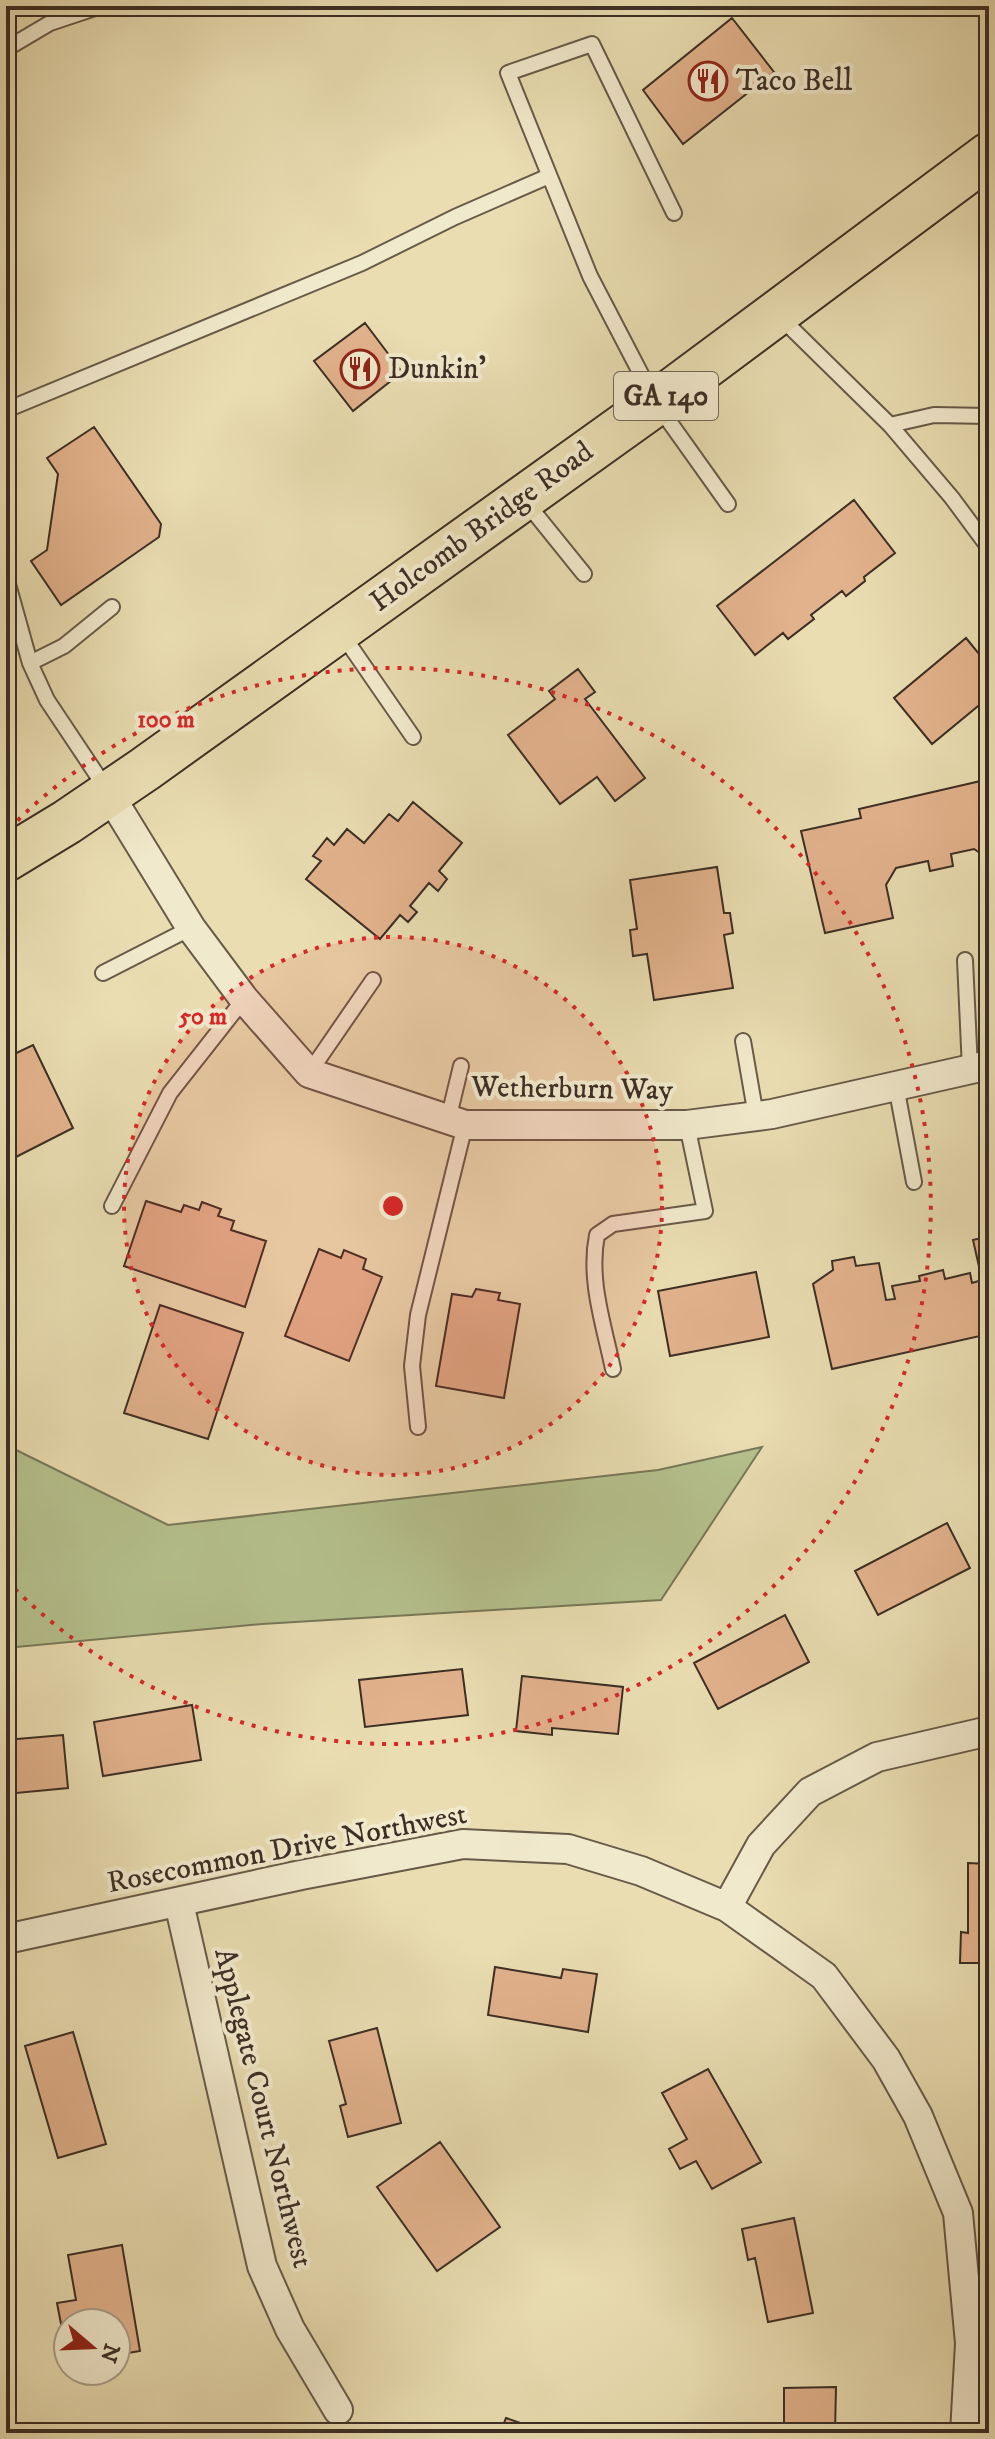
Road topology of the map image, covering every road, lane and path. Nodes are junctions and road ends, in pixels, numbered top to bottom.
1 (101, 6) edge
2 (6, 49) edge
3 (989, 155) edge
4 (549, 176) junction
5 (674, 213) dead end
6 (776, 312) junction
7 (656, 403) junction
8 (6, 410) edge
9 (989, 416) edge
10 (890, 425) junction
11 (523, 497) junction
12 (728, 504) dead end
13 (989, 548) edge
14 (584, 574) dead end
15 (7, 581) edge
16 (112, 607) dead end
17 (339, 630) junction
18 (30, 663) junction
19 (413, 737) dead end
20 (109, 794) junction
21 (6, 859) edge
22 (191, 928) junction
23 (965, 960) dead end
24 (103, 973) dead end
25 (373, 980) dead end
26 (244, 999) junction
27 (743, 1041) dead end
28 (461, 1066) dead end
29 (979, 1067) edge
30 (309, 1073) junction
31 (896, 1086) junction
32 (756, 1116) junction
33 (456, 1122) junction
34 (687, 1125) junction
35 (914, 1182) dead end
36 (112, 1206) dead end
37 (613, 1369) dead end
38 (418, 1427) dead end
39 (989, 1731) edge
40 (179, 1903) junction
41 (727, 1907) junction
42 (6, 1939) edge
43 (338, 2410) dead end
44 (965, 2433) edge

1 - 2 lane
3 - 6 main road, Holcomb Bridge Road / GA 140
4 - 5 lane
4 - 7 lane
4 - 8 lane
6 - 7 main road, Holcomb Bridge Road / GA 140
6 - 10 lane
7 - 11 main road, Holcomb Bridge Road / GA 140
7 - 12 lane
9 - 10 lane
10 - 13 lane
11 - 14 lane
11 - 17 main road, Holcomb Bridge Road / GA 140
15 - 18 lane
16 - 18 lane
17 - 19 lane
17 - 20 main road, Holcomb Bridge Road / GA 140
18 - 20 lane
20 - 21 main road, Holcomb Bridge Road / GA 140
20 - 22 street
22 - 24 lane
22 - 26 street
23 - 29 lane
25 - 30 lane
26 - 30 street
26 - 36 lane
27 - 32 lane
28 - 33 lane
29 - 31 street, Wetherburn Way
30 - 33 street, Wetherburn Way
31 - 32 street, Wetherburn Way
31 - 35 lane
32 - 34 street, Wetherburn Way
33 - 34 street, Wetherburn Way
33 - 38 lane
34 - 37 lane
39 - 41 street
40 - 41 street, Rosecommon Drive Northwest
40 - 42 street, Rosecommon Drive Northwest
40 - 43 street, Applegate Court Northwest
41 - 44 street, Rosecommon Drive Northwest

